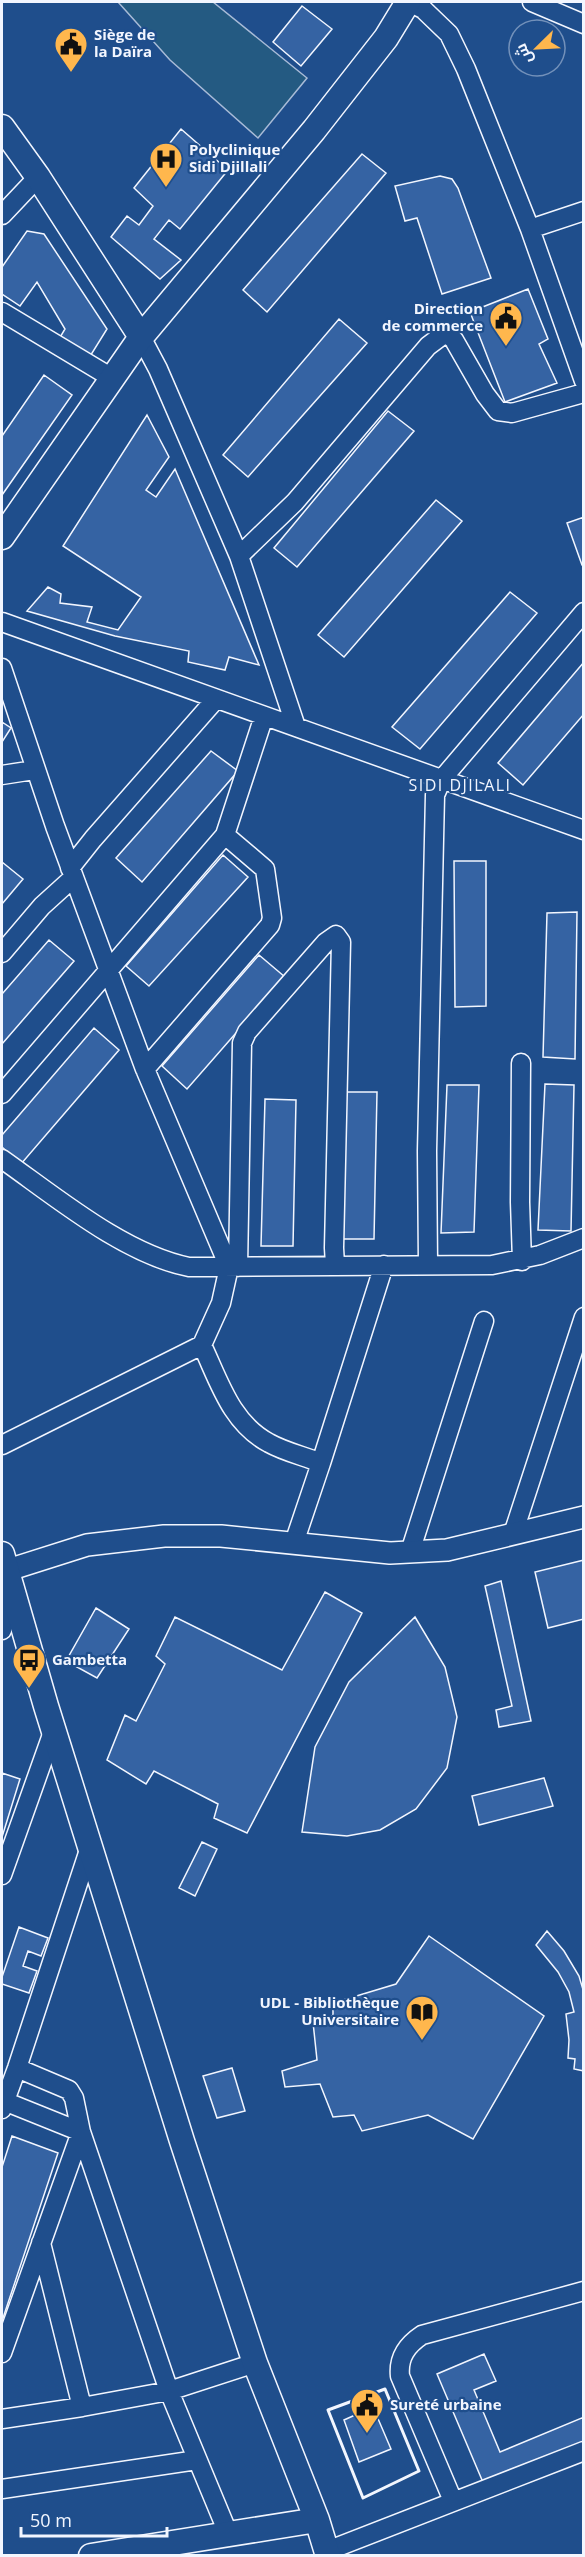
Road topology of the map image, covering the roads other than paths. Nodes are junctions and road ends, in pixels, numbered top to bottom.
1 (408, 2) edge
2 (532, 2) edge
3 (576, 14) edge
4 (2, 127) edge
5 (38, 177) junction
6 (3, 210) edge
7 (584, 211) edge
8 (530, 229) junction
9 (2, 312) edge
10 (141, 337) junction
11 (112, 378) junction
12 (584, 381) edge
13 (584, 393) edge
14 (2, 537) edge
15 (239, 556) junction
16 (584, 612) edge
17 (2, 622) edge
18 (2, 668) edge
19 (216, 699) junction
20 (264, 716) junction
21 (296, 727) junction
22 (34, 770) junction
23 (2, 775) edge
24 (442, 779) junction
25 (584, 830) edge
26 (225, 835) junction
27 (72, 872) junction
28 (2, 952) edge
29 (109, 972) junction
30 (521, 1063) dead end
31 (145, 1069) junction
32 (2, 1094) edge
33 (2, 1159) edge
34 (584, 1238) edge
35 (522, 1261) junction
36 (428, 1264) junction
37 (335, 1265) junction
38 (384, 1265) junction
39 (234, 1267) junction
40 (584, 1317) edge
41 (484, 1321) dead end
42 (202, 1345) junction
43 (2, 1445) edge
44 (321, 1463) junction
45 (584, 1517) edge
46 (513, 1534) junction
47 (294, 1543) junction
48 (410, 1552) junction
49 (3, 1565) edge
50 (13, 1595) junction
51 (2, 1630) edge
52 (54, 1729) junction
53 (90, 1847) junction
54 (2, 1875) edge
55 (17, 2068) junction
56 (3, 2105) edge
57 (81, 2132) junction
58 (41, 2242) junction
59 (584, 2291) edge
60 (2, 2353) edge
61 (255, 2363) junction
62 (169, 2391) junction
63 (82, 2407) junction
64 (2, 2419) edge
65 (584, 2451) edge
66 (197, 2460) junction
67 (2, 2489) edge
68 (453, 2501) junction
69 (317, 2520) junction
70 (228, 2533) junction
71 (328, 2553) edge
72 (92, 2556) edge

1 - 8 street
1 - 10 main road
2 - 3 street
4 - 5 main road
5 - 6 street
5 - 10 main road
7 - 8 street
8 - 12 street
9 - 11 street
10 - 11 main road
10 - 15 street
11 - 14 main road
13 - 15 street
15 - 21 street
16 - 24 street
17 - 19 street
18 - 22 street
19 - 20 street
19 - 27 street
20 - 21 street
20 - 26 street
21 - 24 street
22 - 23 street
22 - 27 street
24 - 25 street
24 - 36 street
26 - 29 street
26 - 31 street
27 - 28 street
27 - 29 street
29 - 31 street
29 - 32 street
30 - 35 street
31 - 39 street
33 - 39 street
34 - 35 street
35 - 36 street
36 - 38 street
37 - 38 street
37 - 39 street
37 - 39 street
38 - 44 street
39 - 42 street
40 - 46 street
41 - 48 street
42 - 43 street
42 - 44 street
44 - 47 street
45 - 46 street
46 - 48 street
47 - 48 street
47 - 49 street
49 - 50 main road
50 - 51 street
50 - 52 main road
52 - 53 main road
52 - 54 street
53 - 55 street
53 - 61 main road
55 - 56 street
55 - 57 street
56 - 57 street
57 - 58 street
57 - 62 street
58 - 60 street
58 - 63 street
59 - 68 street
61 - 62 street
61 - 69 main road
62 - 63 street
62 - 66 street
63 - 64 street
65 - 68 street
66 - 67 street
66 - 70 street
68 - 71 street
69 - 70 main road
69 - 71 main road
70 - 72 main road

